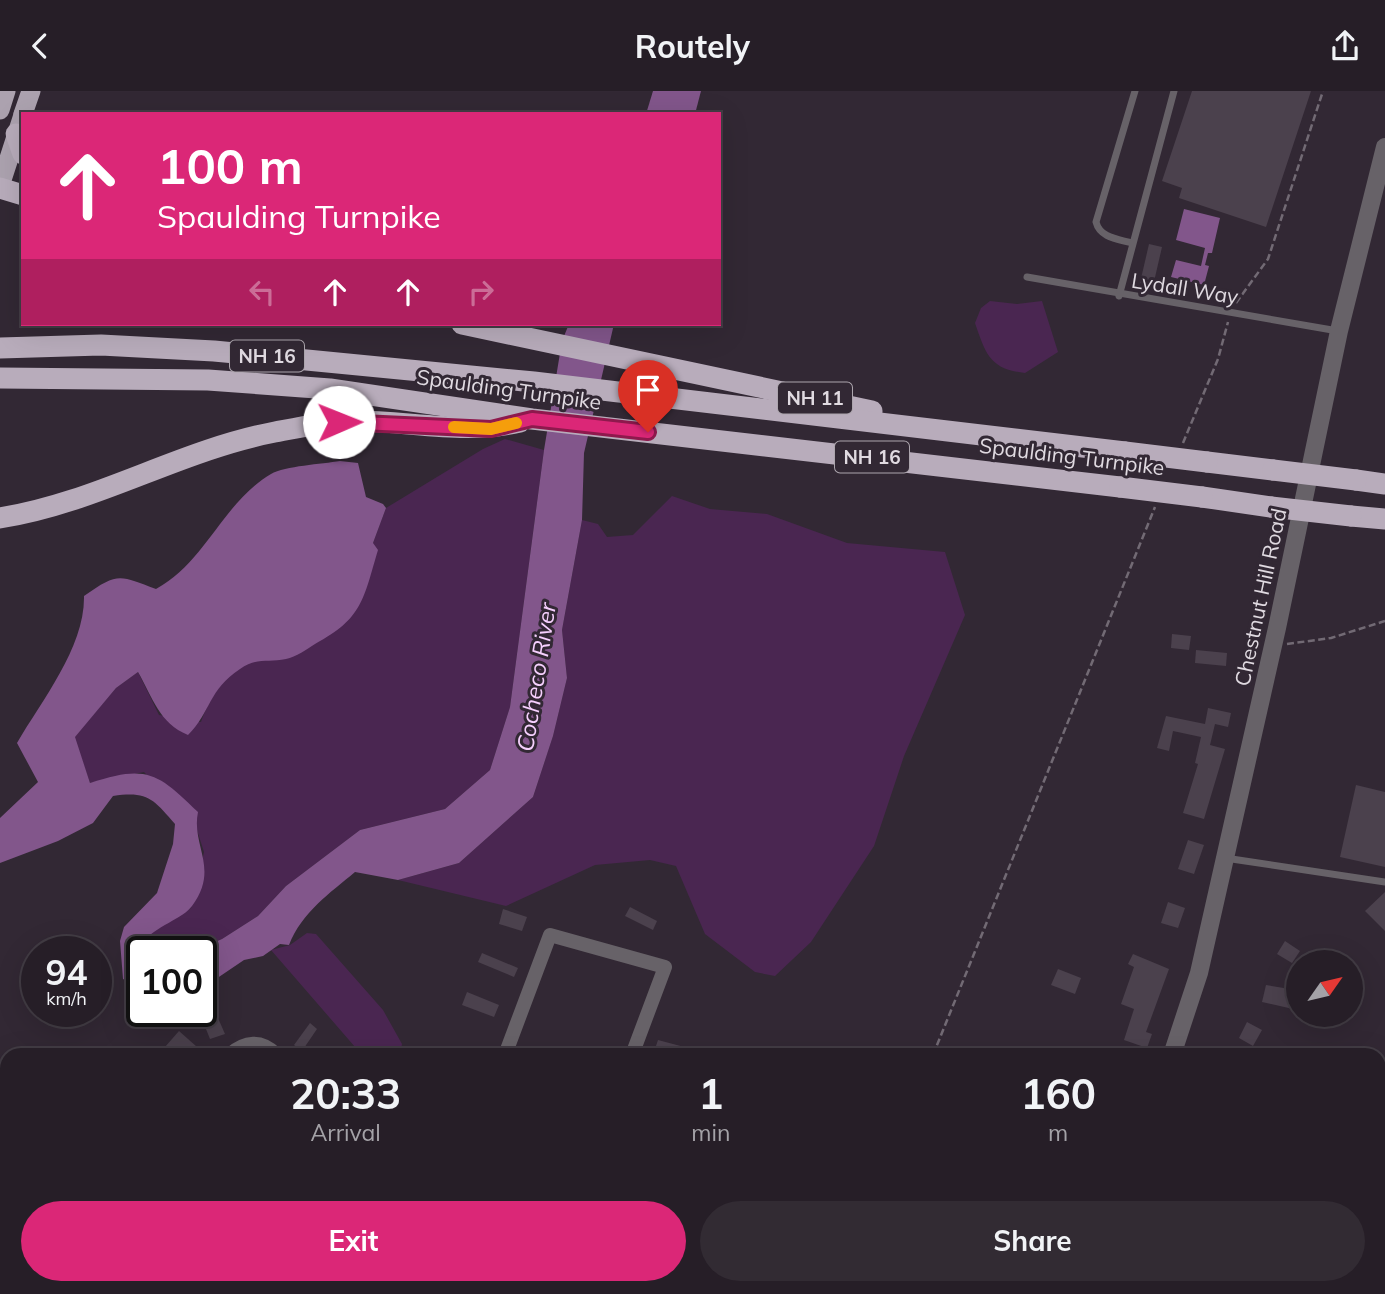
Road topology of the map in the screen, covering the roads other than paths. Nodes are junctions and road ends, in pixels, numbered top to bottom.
1 (6, 91) edge
2 (31, 91) edge
3 (1135, 91) edge
4 (1174, 91) edge
5 (0, 110) edge
6 (25, 112) edge
7 (21, 129) edge
8 (1385, 147) edge
9 (0, 187) edge
10 (21, 194) edge
11 (1132, 243) junction
12 (1027, 278) dead end
13 (1119, 296) junction
14 (472, 326) edge
15 (1339, 331) junction
16 (0, 348) edge
17 (0, 378) edge
18 (532, 419) junction
19 (1008, 440) junction
20 (1385, 484) edge
21 (87, 496) junction
22 (0, 518) edge
23 (1383, 519) edge
24 (0, 532) edge
25 (1222, 858) junction
26 (1385, 882) edge
27 (239, 1048) edge
28 (268, 1048) edge
29 (508, 1048) edge
30 (635, 1048) edge
31 (1174, 1048) edge

1 - 5 highway
2 - 6 highway
3 - 11 lane
4 - 11 lane
7 - 9 highway
8 - 15 street, Chestnut Hill Road
9 - 10 highway
11 - 13 lane
12 - 13 lane, Lydall Way
13 - 15 lane, Lydall Way
14 - 19 highway, NH 11
15 - 25 street, Chestnut Hill Road
16 - 19 highway, Spaulding Turnpike / NH 16
17 - 18 highway, Spaulding Turnpike / NH 16
18 - 21 highway
18 - 23 highway, Spaulding Turnpike / NH 16, bridge
19 - 20 highway, Spaulding Turnpike / NH 16, bridge
21 - 22 highway
21 - 24 highway
25 - 26 lane
25 - 31 street, Chestnut Hill Road
27 - 28 street
29 - 30 street

